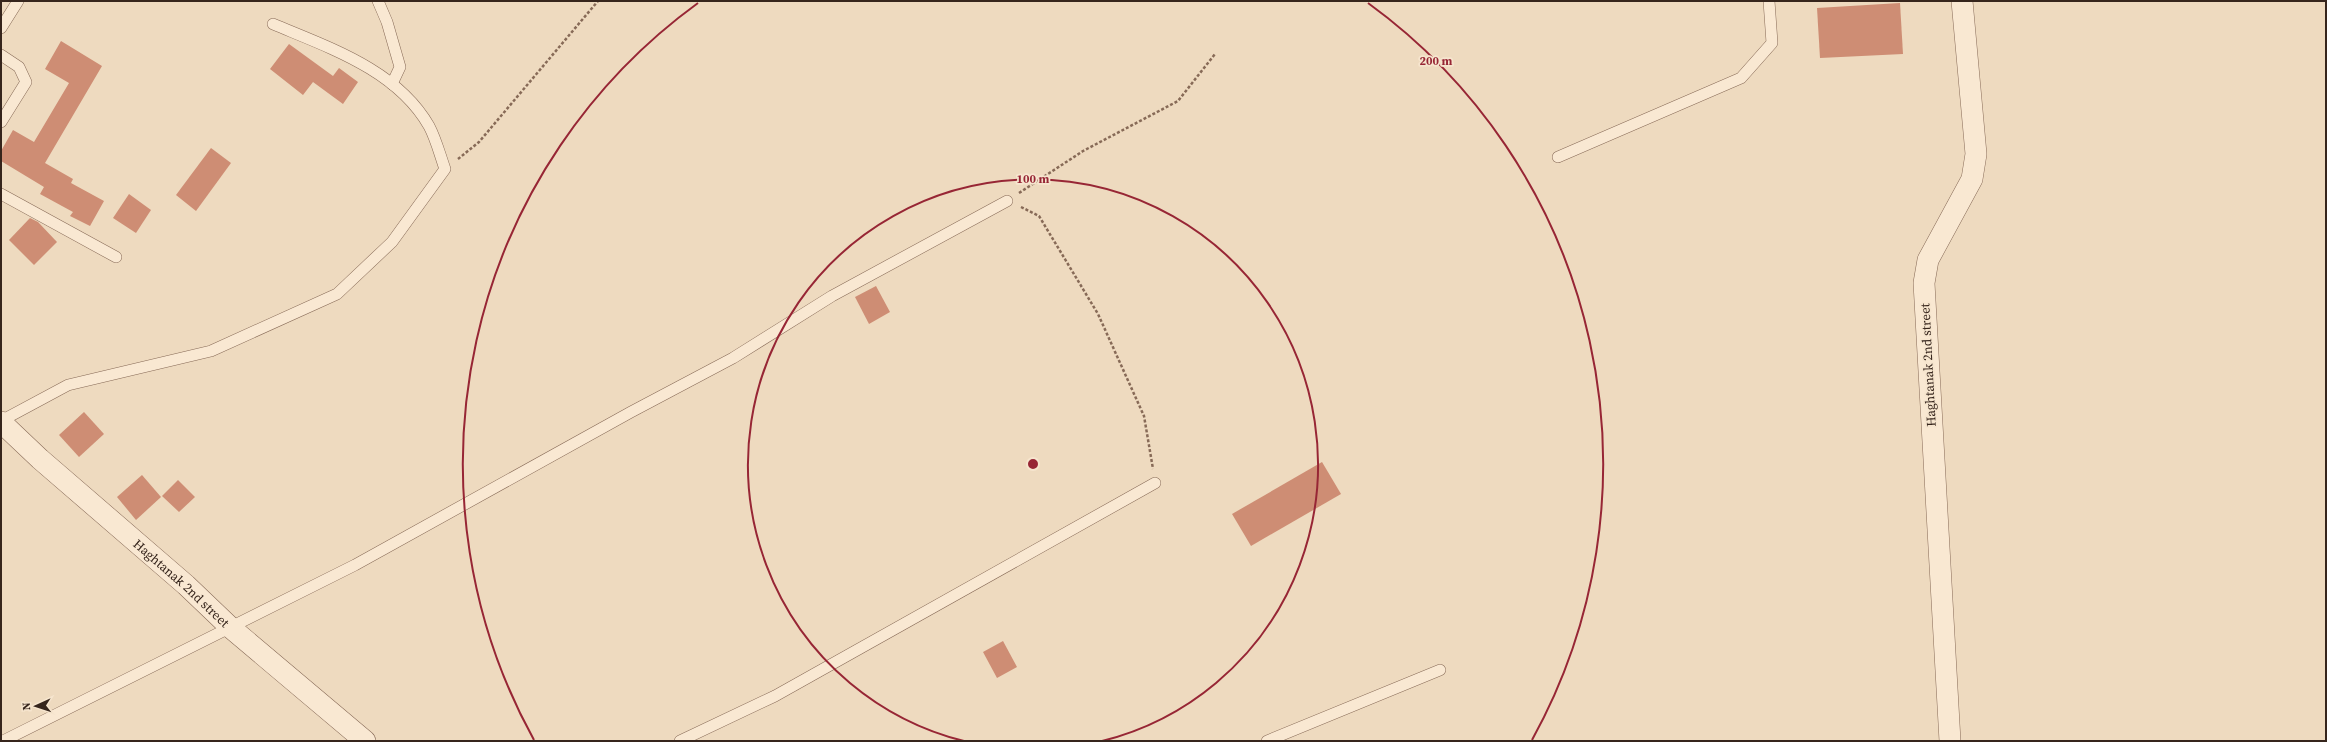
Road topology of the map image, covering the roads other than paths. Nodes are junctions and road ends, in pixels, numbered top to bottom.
1 (18, 1) edge
2 (378, 1) edge
3 (1769, 1) edge
4 (1962, 1) edge
5 (273, 24) dead end
6 (1, 28) edge
7 (1, 55) edge
8 (392, 84) junction
9 (1, 122) edge
10 (1558, 157) dead end
11 (1, 194) edge
12 (1007, 201) road end
13 (116, 257) dead end
14 (1, 421) edge
15 (1155, 483) road end
16 (231, 628) junction
17 (1440, 670) dead end
18 (3, 741) edge
19 (365, 741) edge
20 (680, 741) edge
21 (1267, 741) edge
22 (1950, 741) edge

1 - 6 lane
2 - 8 lane
3 - 10 lane
4 - 22 street, Haghtanak 2nd street
5 - 8 lane
7 - 9 lane
8 - 14 lane
11 - 13 lane
12 - 16 lane
14 - 16 street, Haghtanak 2nd street
15 - 20 lane
16 - 18 lane
16 - 19 street, Haghtanak 2nd street
17 - 21 lane

